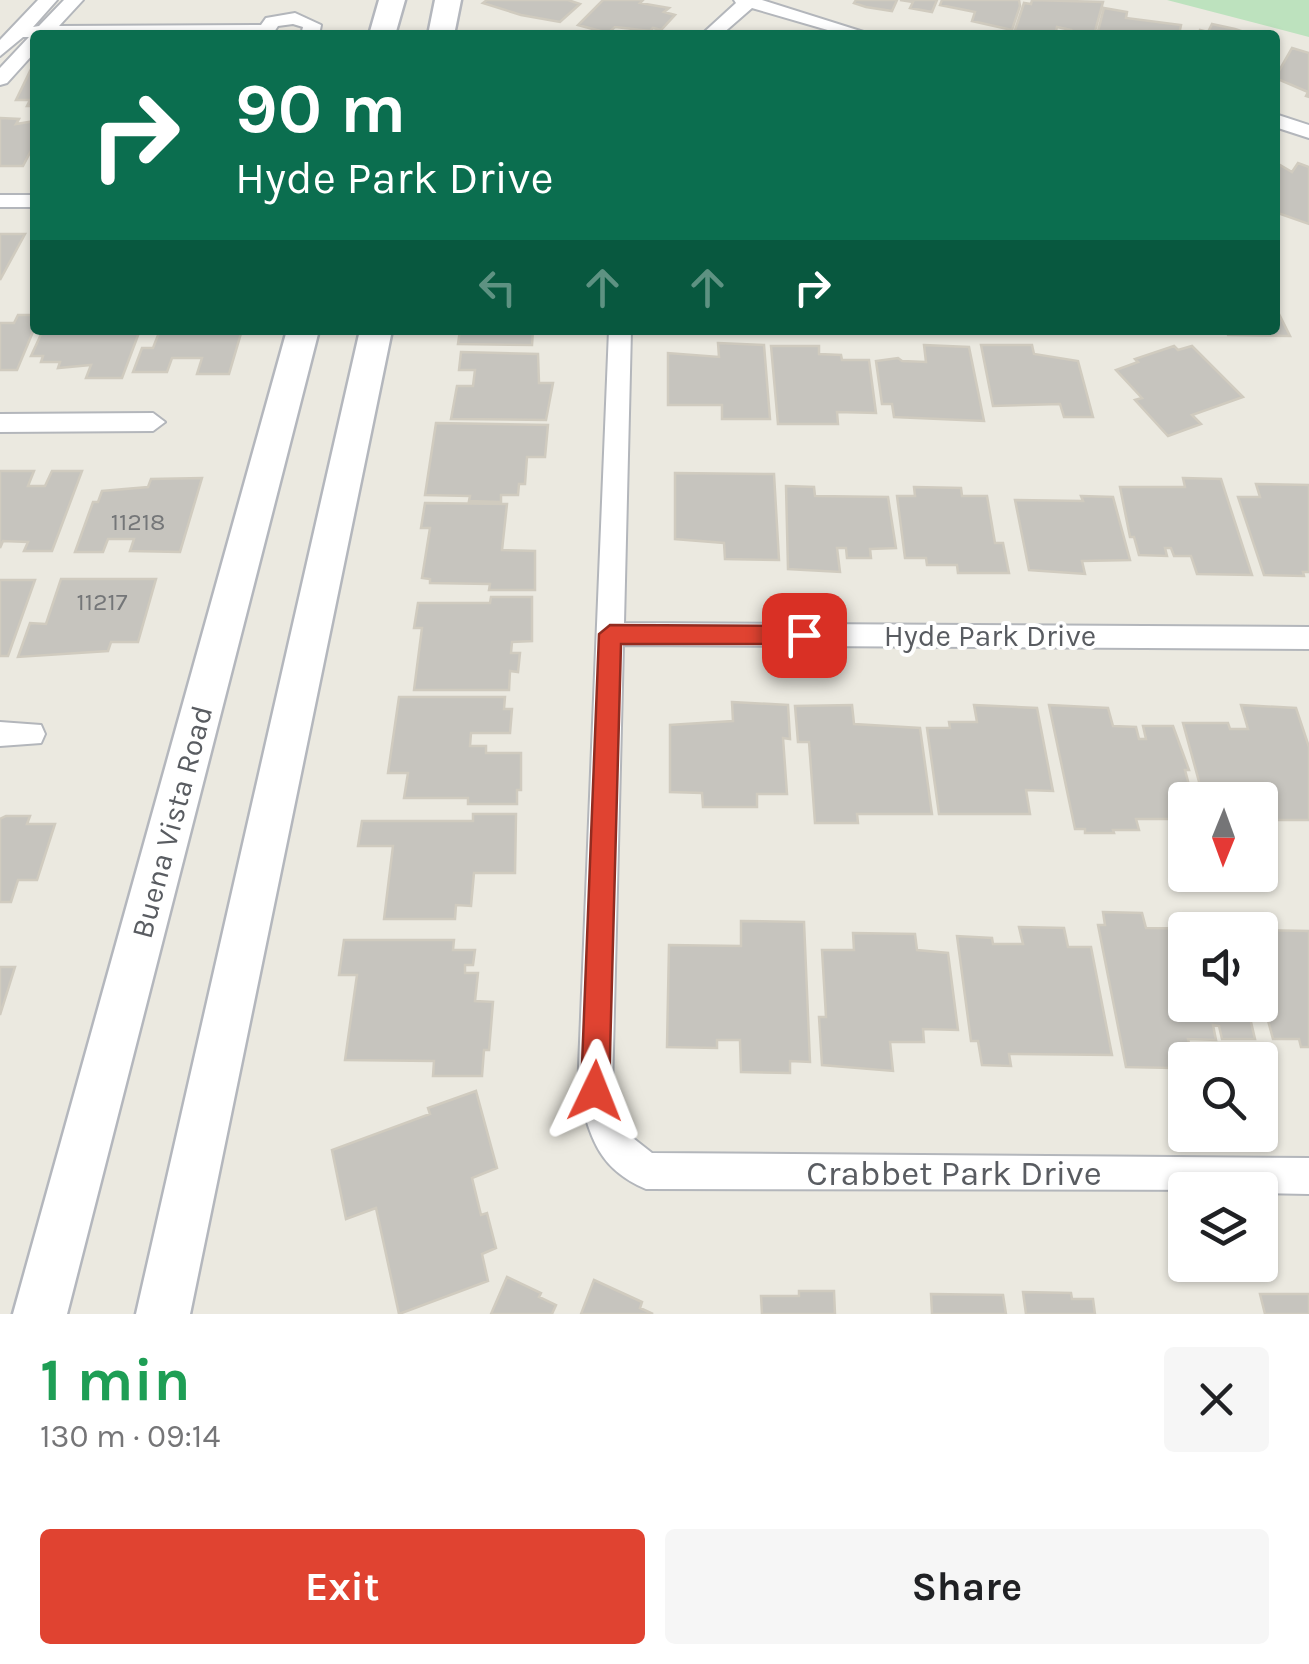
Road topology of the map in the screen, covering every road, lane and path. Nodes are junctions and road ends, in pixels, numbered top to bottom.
1 (48, 0) edge
2 (74, 0) edge
3 (392, 0) edge
4 (448, 0) edge
5 (746, 1) edge
6 (36, 30) edge
7 (40, 30) edge
8 (266, 30) edge
9 (311, 30) edge
10 (383, 30) edge
11 (441, 30) edge
12 (715, 30) edge
13 (847, 30) edge
14 (30, 37) edge
15 (30, 40) edge
16 (0, 50) edge
17 (0, 79) edge
18 (1280, 122) edge
19 (1309, 132) edge
20 (30, 201) edge
21 (0, 202) edge
22 (302, 335) edge
23 (620, 335) edge
24 (363, 339) edge
25 (153, 422) dead end
26 (0, 423) edge
27 (610, 634) junction
28 (1309, 638) edge
29 (0, 734) edge
30 (31, 734) dead end
31 (1309, 1176) edge
32 (40, 1314) edge
33 (162, 1314) edge

1 - 6 street
2 - 7 street
3 - 10 main road
4 - 11 main road
5 - 12 street
5 - 13 street
8 - 9 street
14 - 16 street
15 - 17 street
18 - 19 street
20 - 21 street
22 - 32 main road, Buena Vista Road
23 - 27 street
24 - 33 main road
25 - 26 street
27 - 28 street, Hyde Park Drive
27 - 31 street, Crabbet Park Drive
29 - 30 street

